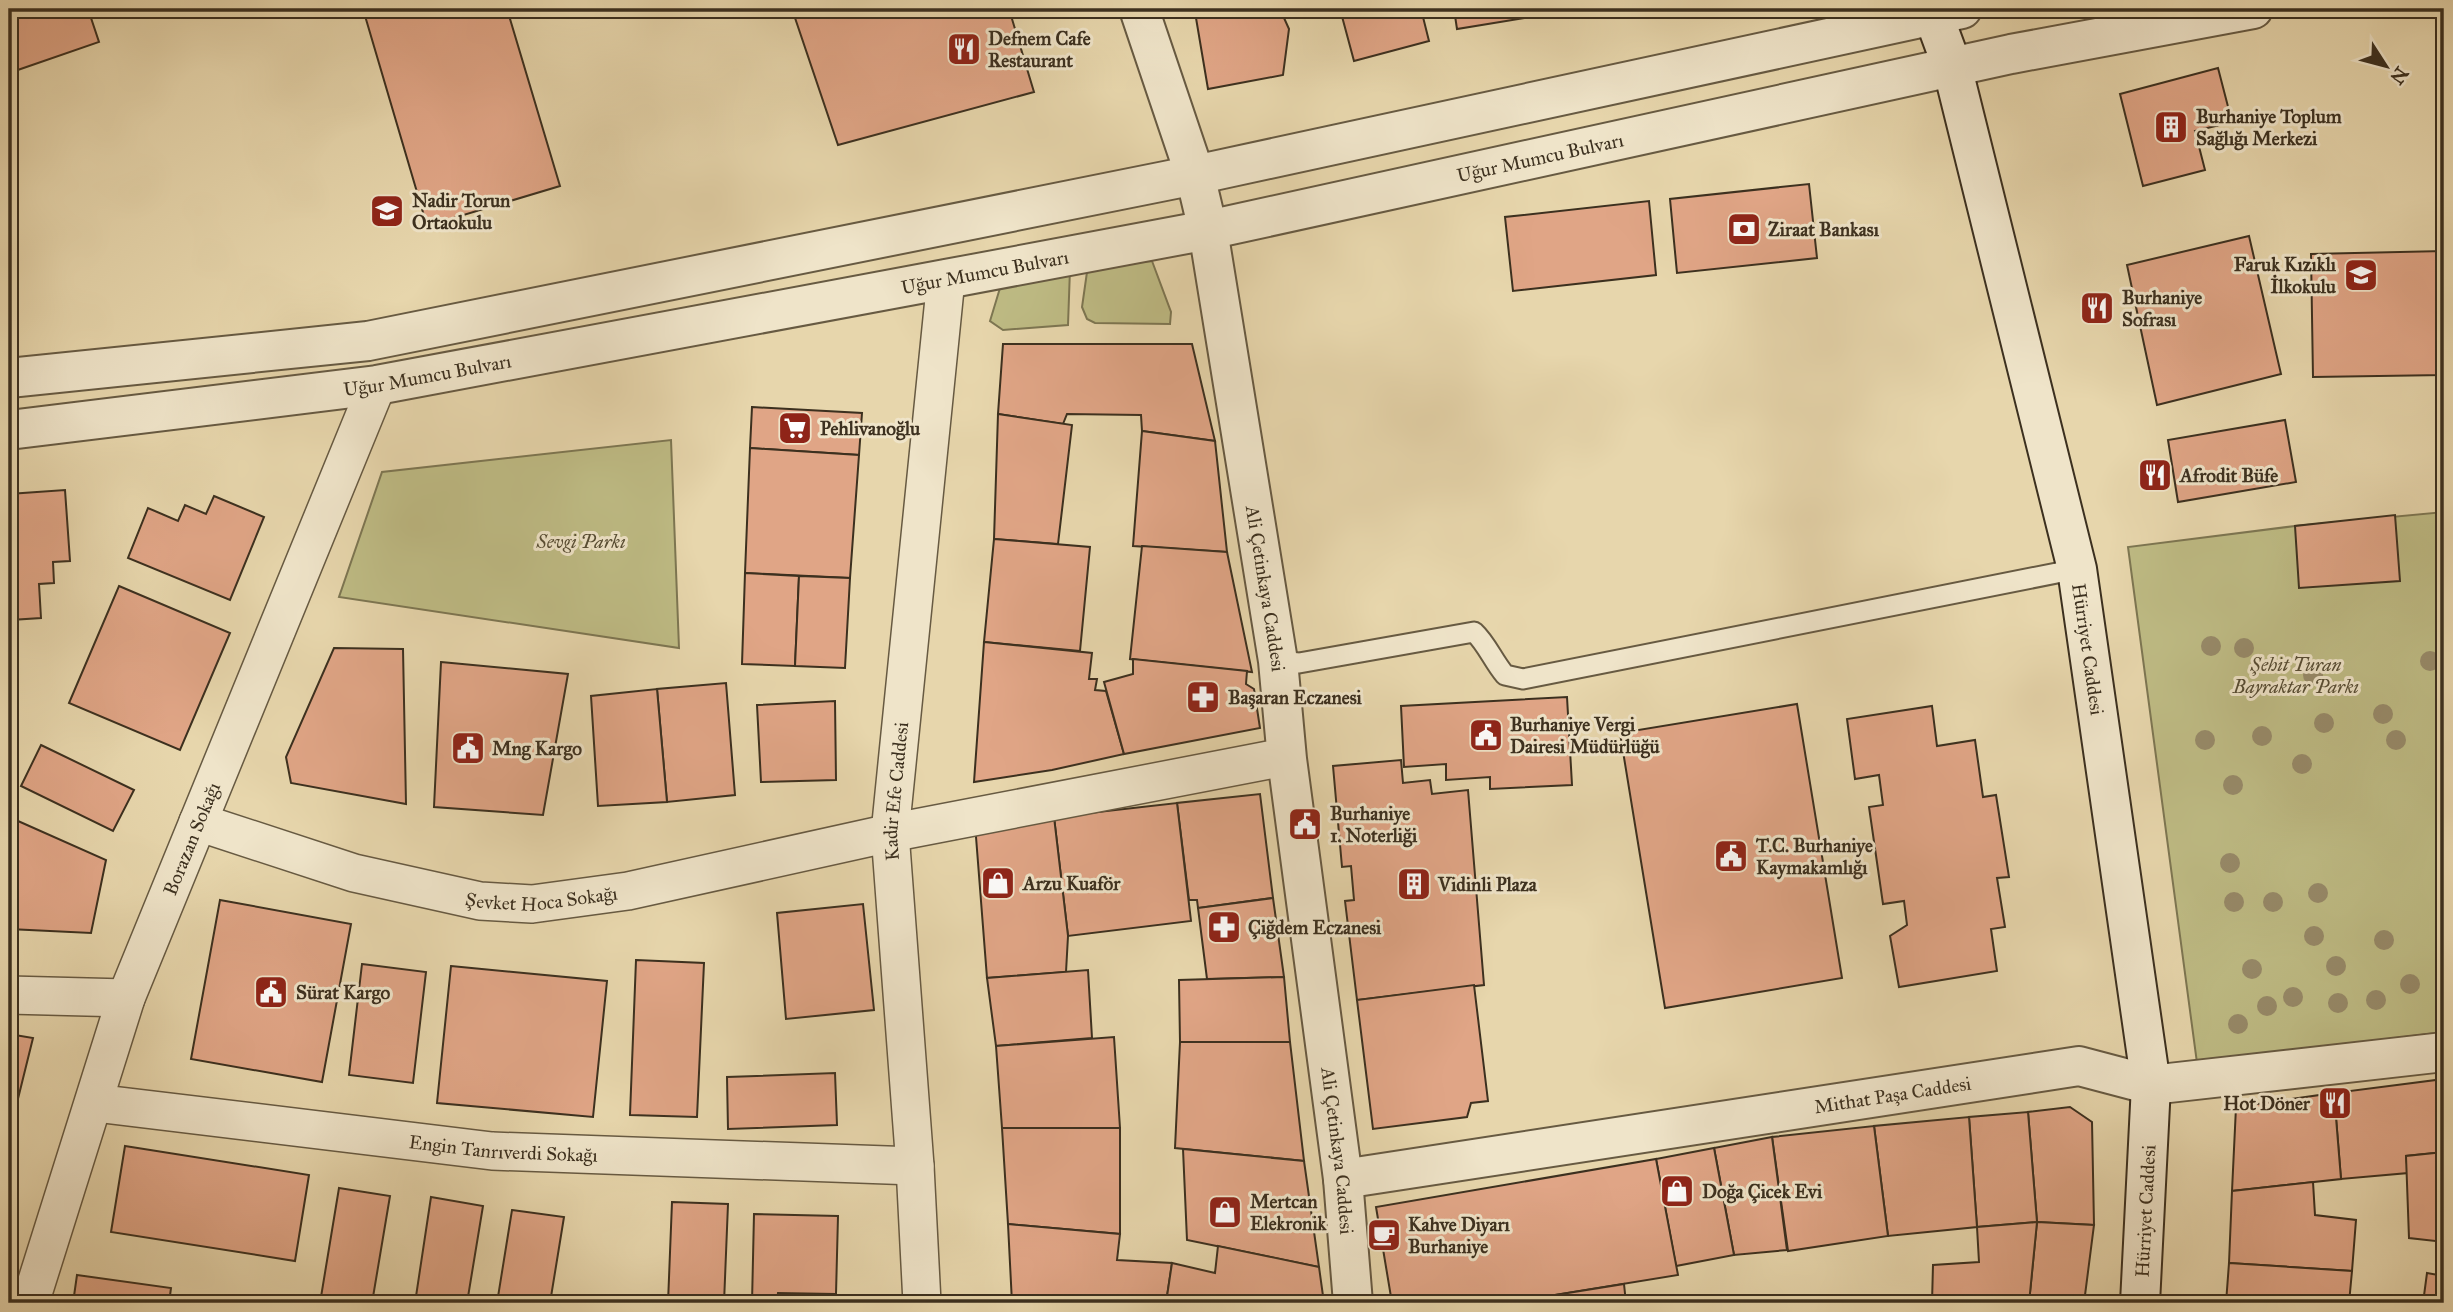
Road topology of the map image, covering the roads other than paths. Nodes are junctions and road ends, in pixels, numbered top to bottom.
1 (1139, 9) edge
2 (2253, 9) edge
3 (1942, 10) edge
4 (1952, 66) junction
5 (1195, 175) junction
6 (1208, 230) junction
7 (946, 279) junction
8 (9, 378) edge
9 (377, 384) junction
10 (9, 430) edge
11 (2077, 569) junction
12 (1278, 661) junction
13 (1287, 759) junction
14 (198, 822) junction
15 (890, 833) junction
16 (9, 995) edge
17 (126, 998) junction
18 (2444, 1052) edge
19 (2151, 1084) junction
20 (95, 1103) junction
21 (915, 1166) junction
22 (1343, 1179) junction
23 (30, 1303) edge
24 (922, 1303) edge
25 (1353, 1303) edge
26 (2140, 1303) edge

1 - 5 street, Ali Çetinkaya Caddesi
2 - 4 street, Uğur Mumcu Bulvarı
3 - 4 street, Hürriyet Caddesi
3 - 5 street
4 - 6 street, Uğur Mumcu Bulvarı
4 - 11 street, Hürriyet Caddesi
5 - 6 street, Ali Çetinkaya Caddesi
5 - 8 street
6 - 7 street, Uğur Mumcu Bulvarı
6 - 12 street, Ali Çetinkaya Caddesi
7 - 9 street, Uğur Mumcu Bulvarı
7 - 15 street, Kadir Efe Caddesi
9 - 10 street, Uğur Mumcu Bulvarı
9 - 14 street, Borazan Sokağı
11 - 12 lane
11 - 19 street, Hürriyet Caddesi
12 - 13 street, Ali Çetinkaya Caddesi
13 - 15 street, Şevket Hoca Sokağı
13 - 22 street, Ali Çetinkaya Caddesi
14 - 15 street, Şevket Hoca Sokağı
14 - 17 street, Borazan Sokağı
15 - 21 street, Kadir Efe Caddesi
16 - 17 street
17 - 20 street, Borazan Sokağı
18 - 19 street, Mithat Paşa Caddesi
19 - 22 street, Mithat Paşa Caddesi
19 - 26 street, Hürriyet Caddesi
20 - 21 street, Engin Tanrıverdi Sokağı
20 - 23 street, Borazan Sokağı
21 - 24 street, Kadir Efe Caddesi
22 - 25 street, Ali Çetinkaya Caddesi

